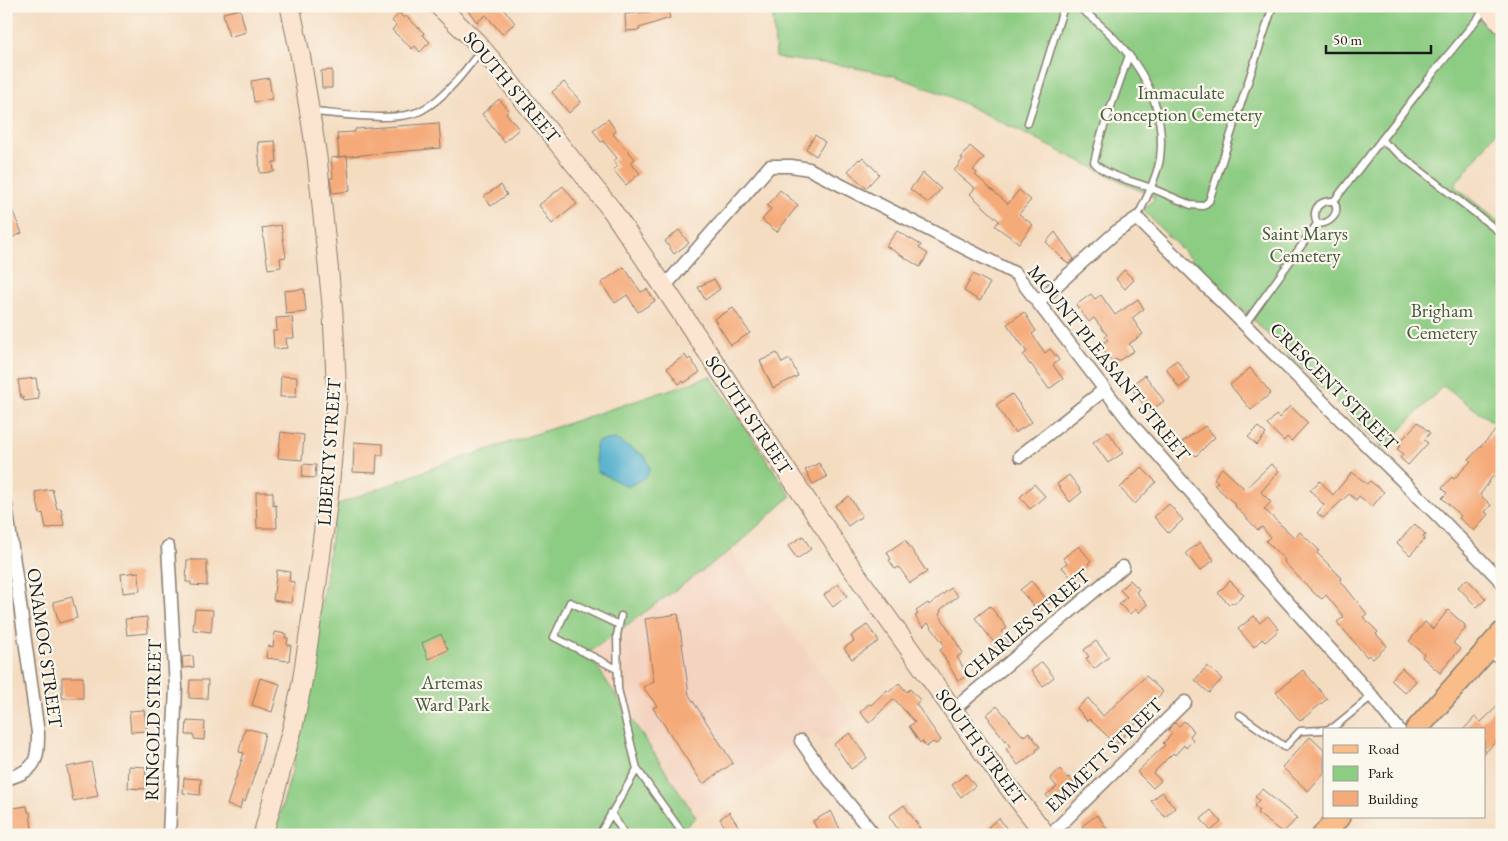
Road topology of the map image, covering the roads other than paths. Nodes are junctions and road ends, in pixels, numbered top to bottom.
1 (290, 6) edge
2 (439, 6) edge
3 (1064, 6) edge
4 (1077, 6) edge
5 (1272, 6) edge
6 (1487, 6) edge
7 (1502, 24) edge
8 (482, 49) junction
9 (1129, 54) junction
10 (310, 112) junction
11 (1028, 123) dead end
12 (1380, 140) junction
13 (1151, 188) junction
14 (1334, 201) junction
15 (1137, 218) junction
16 (1317, 224) junction
17 (1502, 234) edge
18 (664, 286) junction
19 (1038, 302) junction
20 (1245, 324) junction
21 (1104, 390) junction
22 (1020, 456) dead end
23 (6, 506) edge
24 (168, 547) dead end
25 (1123, 567) dead end
26 (1502, 582) edge
27 (621, 616) dead end
28 (619, 624) junction
29 (1497, 647) edge
30 (616, 669) junction
31 (1372, 696) junction
32 (1185, 702) dead end
33 (953, 710) junction
34 (1240, 715) dead end
35 (1331, 728) edge
36 (1397, 728) edge
37 (1418, 728) edge
38 (1323, 730) edge
39 (801, 741) dead end
40 (637, 768) junction
41 (6, 779) edge
42 (611, 813) junction
43 (1338, 818) edge
44 (168, 835) edge
45 (263, 835) edge
46 (598, 835) edge
47 (625, 835) edge
48 (684, 835) edge
49 (874, 835) edge
50 (1046, 835) edge
51 (1050, 835) edge
52 (1323, 835) edge

1 - 10 main road, LIBERTY STREET
2 - 8 main road, SOUTH STREET
3 - 11 lane
4 - 9 lane
5 - 13 lane
6 - 7 main road
6 - 12 lane
8 - 10 lane
8 - 18 main road, SOUTH STREET
9 - 13 lane
9 - 13 lane
10 - 45 main road, LIBERTY STREET
12 - 14 lane
12 - 17 lane
13 - 15 lane
14 - 16 lane
14 - 16 lane
15 - 19 street
15 - 20 street, CRESCENT STREET
16 - 20 lane
18 - 19 street, MOUNT PLEASANT STREET
18 - 33 main road, SOUTH STREET
19 - 21 street, MOUNT PLEASANT STREET
20 - 26 street, CRESCENT STREET
21 - 22 street
21 - 31 street, MOUNT PLEASANT STREET
23 - 41 street, ONAMOG STREET
24 - 44 street, RINGOLD STREET
25 - 33 street, CHARLES STREET
27 - 28 lane
28 - 30 lane
28 - 30 lane
29 - 37 main road
30 - 40 lane
31 - 35 lane
31 - 36 street, MOUNT PLEASANT STREET
32 - 51 street, EMMETT STREET
33 - 50 main road, SOUTH STREET
34 - 38 lane
39 - 49 street
40 - 42 lane
40 - 48 lane
42 - 46 lane
42 - 47 lane
43 - 52 main road

